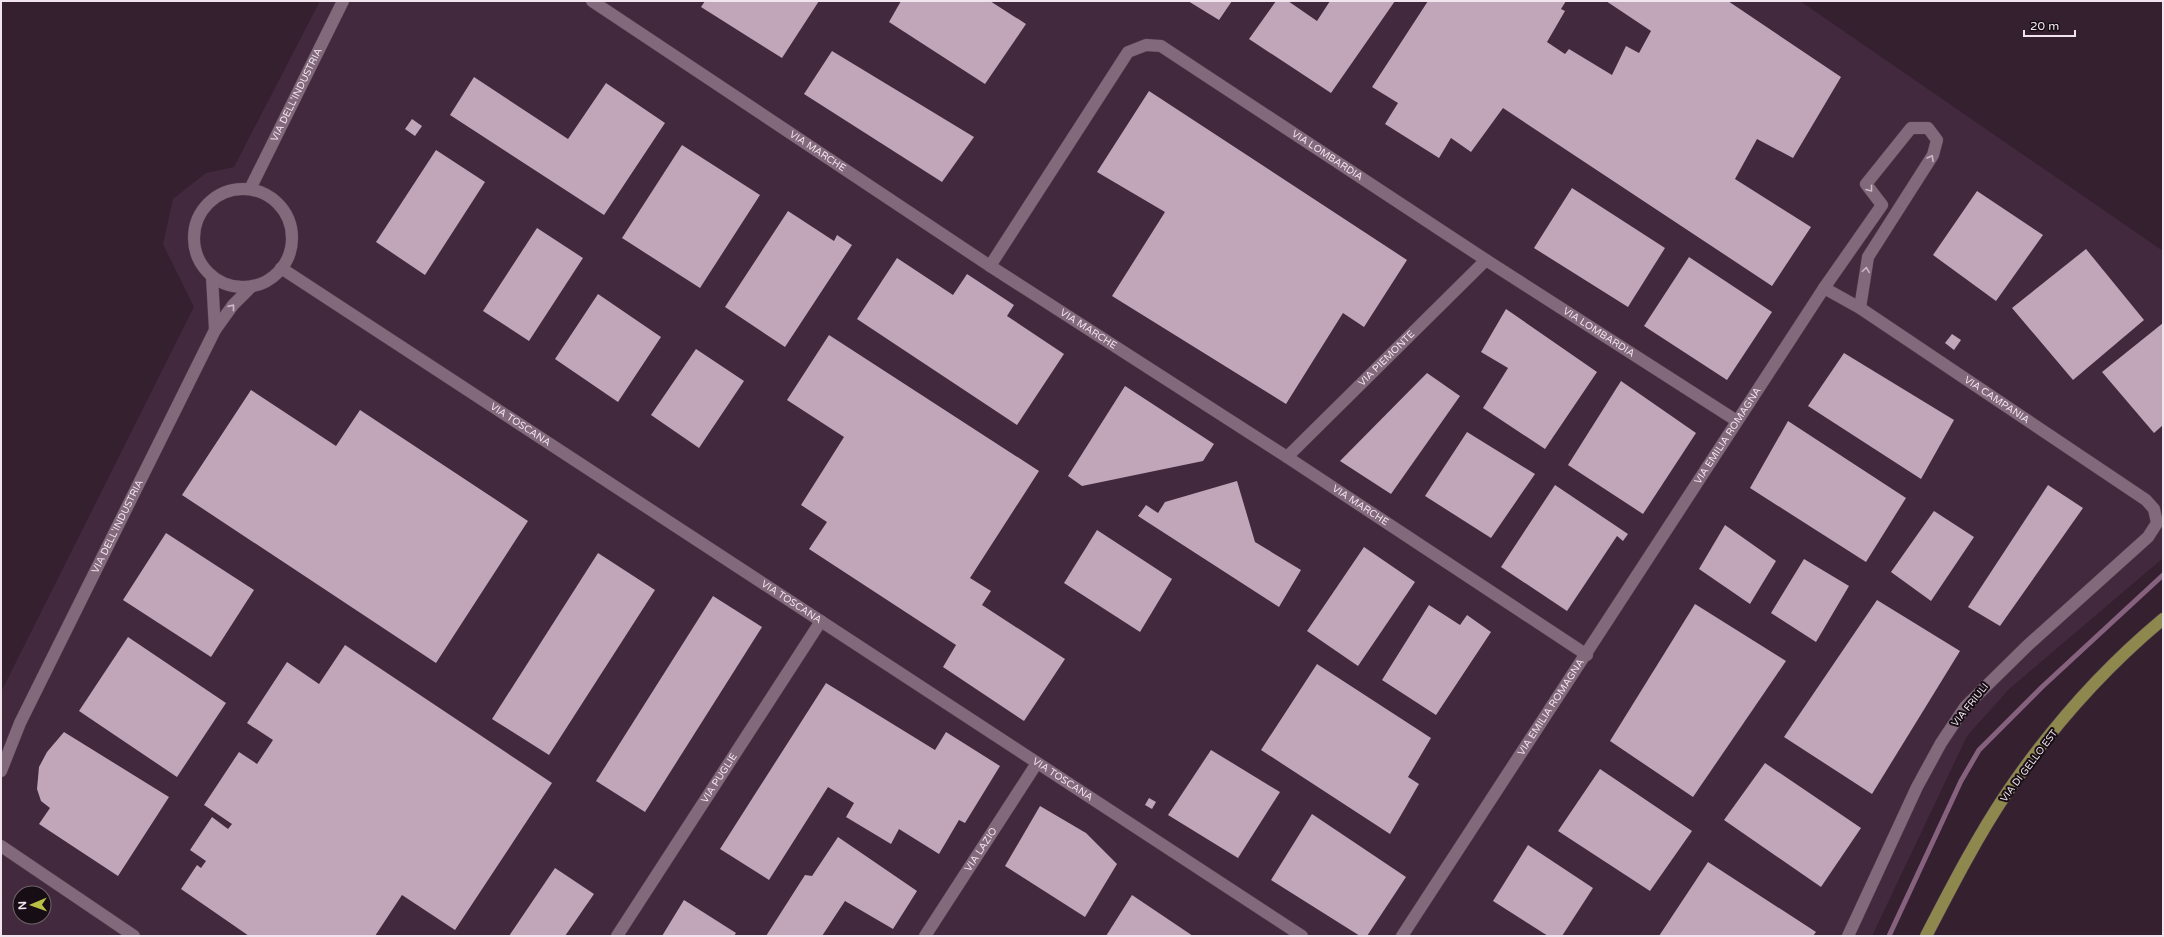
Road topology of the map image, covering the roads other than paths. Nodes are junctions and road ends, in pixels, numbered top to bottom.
1 (343, 1) edge
2 (592, 1) edge
3 (250, 189) junction
4 (1486, 260) junction
5 (990, 266) junction
6 (282, 268) junction
7 (212, 277) junction
8 (252, 286) junction
9 (1824, 288) junction
10 (1860, 308) junction
11 (214, 330) junction
12 (1737, 421) junction
13 (1287, 457) junction
14 (2157, 523) joint
15 (2163, 619) edge
16 (821, 621) junction
17 (1587, 655) junction
18 (20, 723) junction
19 (1, 748) edge
20 (1037, 763) junction
21 (1, 771) edge
22 (1, 846) edge
23 (134, 936) edge
24 (617, 936) edge
25 (925, 936) edge
26 (1302, 936) edge
27 (1402, 936) edge
28 (1848, 936) edge
29 (1926, 936) edge

1 - 3 street, VIA DELL'INDUSTRIA
2 - 5 street, VIA MARCHE
3 - 6 street, VIA DELL'INDUSTRIA
3 - 7 street, VIA DELL'INDUSTRIA
4 - 5 street, VIA LOMBARDIA
4 - 12 street, VIA LOMBARDIA
4 - 13 street, VIA PIEMONTE
5 - 13 street, VIA MARCHE
6 - 8 street, VIA DELL'INDUSTRIA
6 - 16 street, VIA TOSCANA
7 - 8 street, VIA DELL'INDUSTRIA
7 - 11 street, VIA DELL'INDUSTRIA
11 -> 8 street, VIA DELL'INDUSTRIA
9 - 10 street, VIA CAMPANIA
10 -> 9 street, VIA EMILIA ROMAGNA
9 - 12 street, VIA EMILIA ROMAGNA
10 - 14 street, VIA CAMPANIA
11 - 18 street, VIA DELL'INDUSTRIA
12 - 17 street, VIA EMILIA ROMAGNA
13 - 17 street, VIA MARCHE
14 - 28 street, VIA FRIULI
15 - 29 main road, VIA DI GELLO EST
16 - 20 street, VIA TOSCANA
16 - 24 street, VIA PUGLIE
17 - 27 street, VIA EMILIA ROMAGNA
18 - 19 street, VIA DELL'INDUSTRIA
18 - 21 street, VIA DELL'INDUSTRIA
20 - 25 street, VIA LAZIO
20 - 26 street, VIA TOSCANA
22 - 23 street

